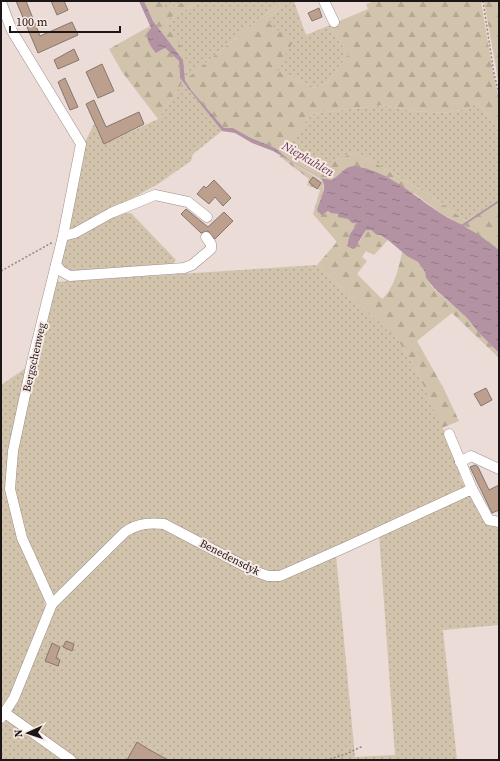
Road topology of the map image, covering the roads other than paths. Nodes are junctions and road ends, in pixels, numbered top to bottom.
1 (324, 1) edge
2 (1, 2) edge
3 (334, 22) dead end
4 (207, 217) dead end
5 (64, 236) junction
6 (206, 237) dead end
7 (56, 265) junction
8 (449, 434) dead end
9 (460, 462) junction
10 (499, 469) edge
11 (472, 489) junction
12 (499, 522) edge
13 (52, 604) junction
14 (3, 715) edge
15 (71, 760) edge

1 - 3 street
2 - 5 street, Bergschenweg
4 - 5 street
5 - 7 street, Bergschenweg
6 - 7 street
7 - 13 street, Bergschenweg
8 - 9 street
9 - 10 street
9 - 11 street
11 - 12 street
11 - 13 street, Benedensdyk
13 - 14 street
14 - 15 street

